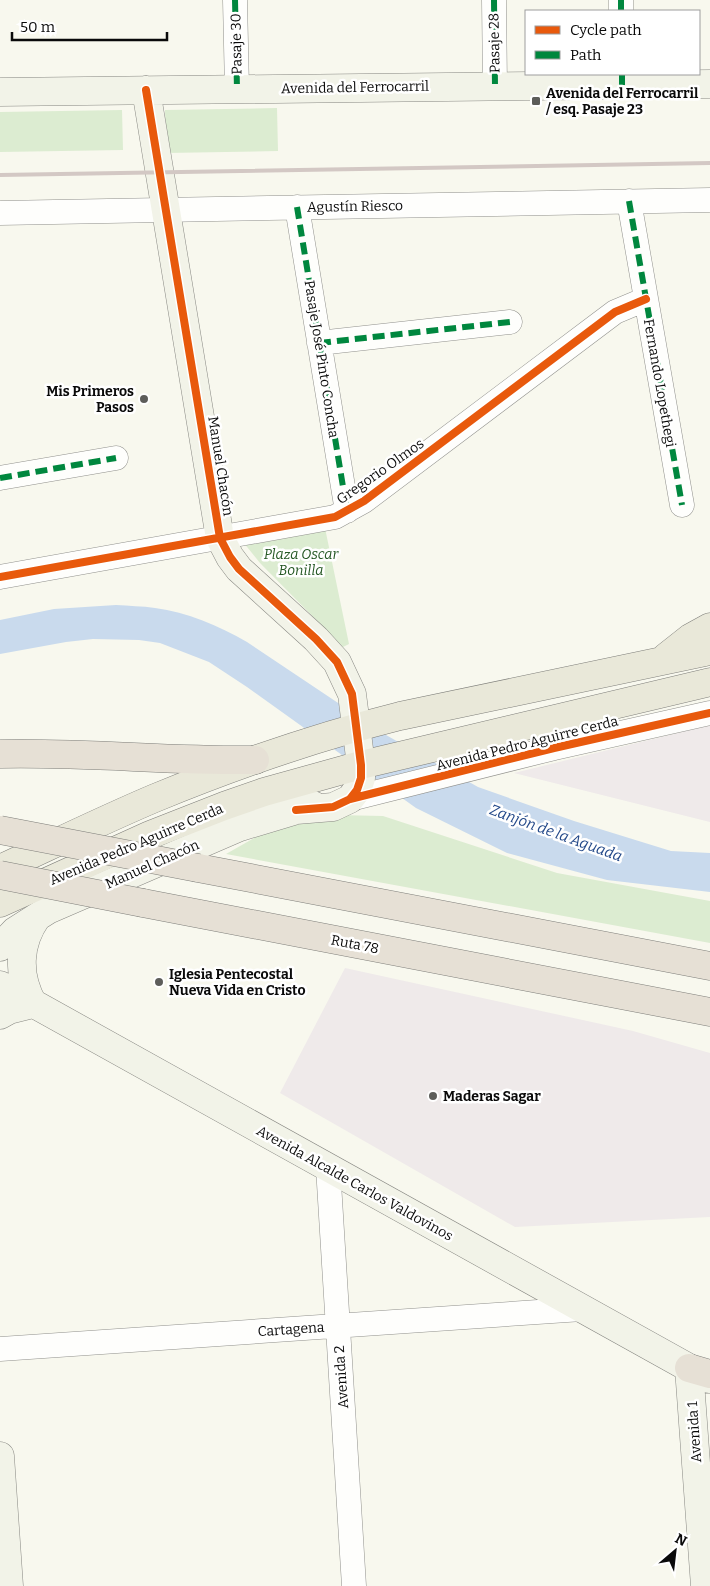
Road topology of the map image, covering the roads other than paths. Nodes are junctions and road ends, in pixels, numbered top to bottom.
1 (236, 0) edge
2 (494, 0) edge
3 (622, 79) edge
4 (710, 84) edge
5 (495, 86) junction
6 (237, 89) junction
7 (146, 90) junction
8 (0, 92) edge
9 (710, 200) edge
10 (629, 201) junction
11 (297, 207) junction
12 (166, 209) junction
13 (0, 213) edge
14 (646, 299) junction
15 (510, 322) dead end
16 (319, 343) junction
17 (116, 458) dead end
18 (0, 478) edge
19 (682, 505) dead end
20 (347, 511) junction
21 (220, 538) junction
22 (0, 577) edge
23 (710, 627) edge
24 (710, 651) edge
25 (658, 663) junction
26 (710, 682) edge
27 (665, 692) junction
28 (710, 697) edge
29 (710, 713) edge
30 (357, 727) junction
31 (0, 754) edge
32 (255, 760) junction
33 (354, 783) junction
34 (0, 830) edge
35 (0, 869) edge
36 (0, 875) edge
37 (0, 903) edge
38 (38, 916) junction
39 (0, 947) edge
40 (710, 966) edge
41 (0, 985) edge
42 (32, 1004) junction
43 (710, 1012) edge
44 (0, 1015) edge
45 (328, 1167) junction
46 (582, 1309) junction
47 (338, 1326) junction
48 (0, 1349) edge
49 (703, 1374) edge
50 (0, 1456) edge
51 (9, 1586) edge
52 (354, 1586) edge
53 (705, 1586) edge

1 - 6 street, Pasaje 30
2 - 5 street, Pasaje 28
3 - 4 street, Avenida del Ferrocarril
3 - 5 street, Avenida del Ferrocarril
5 - 6 street, Avenida del Ferrocarril
6 - 7 street, Avenida del Ferrocarril
7 - 8 street, Avenida del Ferrocarril
7 - 12 street, Manuel Chacón
9 - 10 street, Agustín Riesco
10 - 11 street, Agustín Riesco
10 - 14 street, Fernando Lopethegi
11 - 12 street, Agustín Riesco
11 - 16 street, Pasaje José Pinto Concha
12 - 13 street, Agustín Riesco
12 - 21 street, Manuel Chacón
14 - 19 street, Fernando Lopethegi
14 - 20 street, Gregorio Olmos
15 - 16 street
16 - 20 street, Pasaje José Pinto Concha
17 - 18 street
20 - 21 street, Gregorio Olmos
21 - 22 street, Gregorio Olmos
21 - 30 street, Manuel Chacón
23 - 25 main road
24 - 25 main road
25 - 30 main road
26 - 27 main road, Avenida Pedro Aguirre Cerda
27 - 28 main road
27 - 33 main road, Avenida Pedro Aguirre Cerda
29 - 33 street, Avenida Pedro Aguirre Cerda
30 - 32 main road
30 - 33 street, Manuel Chacón
31 - 32 highway
32 - 35 main road
33 - 37 main road, Avenida Pedro Aguirre Cerda
33 - 38 street, Manuel Chacón
34 - 40 highway, bridge
36 - 43 highway, Ruta 78, bridge
38 - 39 street, Manuel Chacón
38 - 42 street
41 - 42 street, Avenida Alcalde Carlos Valdovinos
42 - 44 street
42 - 45 street, Avenida Alcalde Carlos Valdovinos
45 - 46 street, Avenida Alcalde Carlos Valdovinos
45 - 47 street, Avenida 2
46 - 47 street, Cartagena
46 - 49 street, Avenida Alcalde Carlos Valdovinos
47 - 48 street, Cartagena
47 - 52 street, Avenida 2
49 - 53 street, Avenida 1
50 - 51 street

